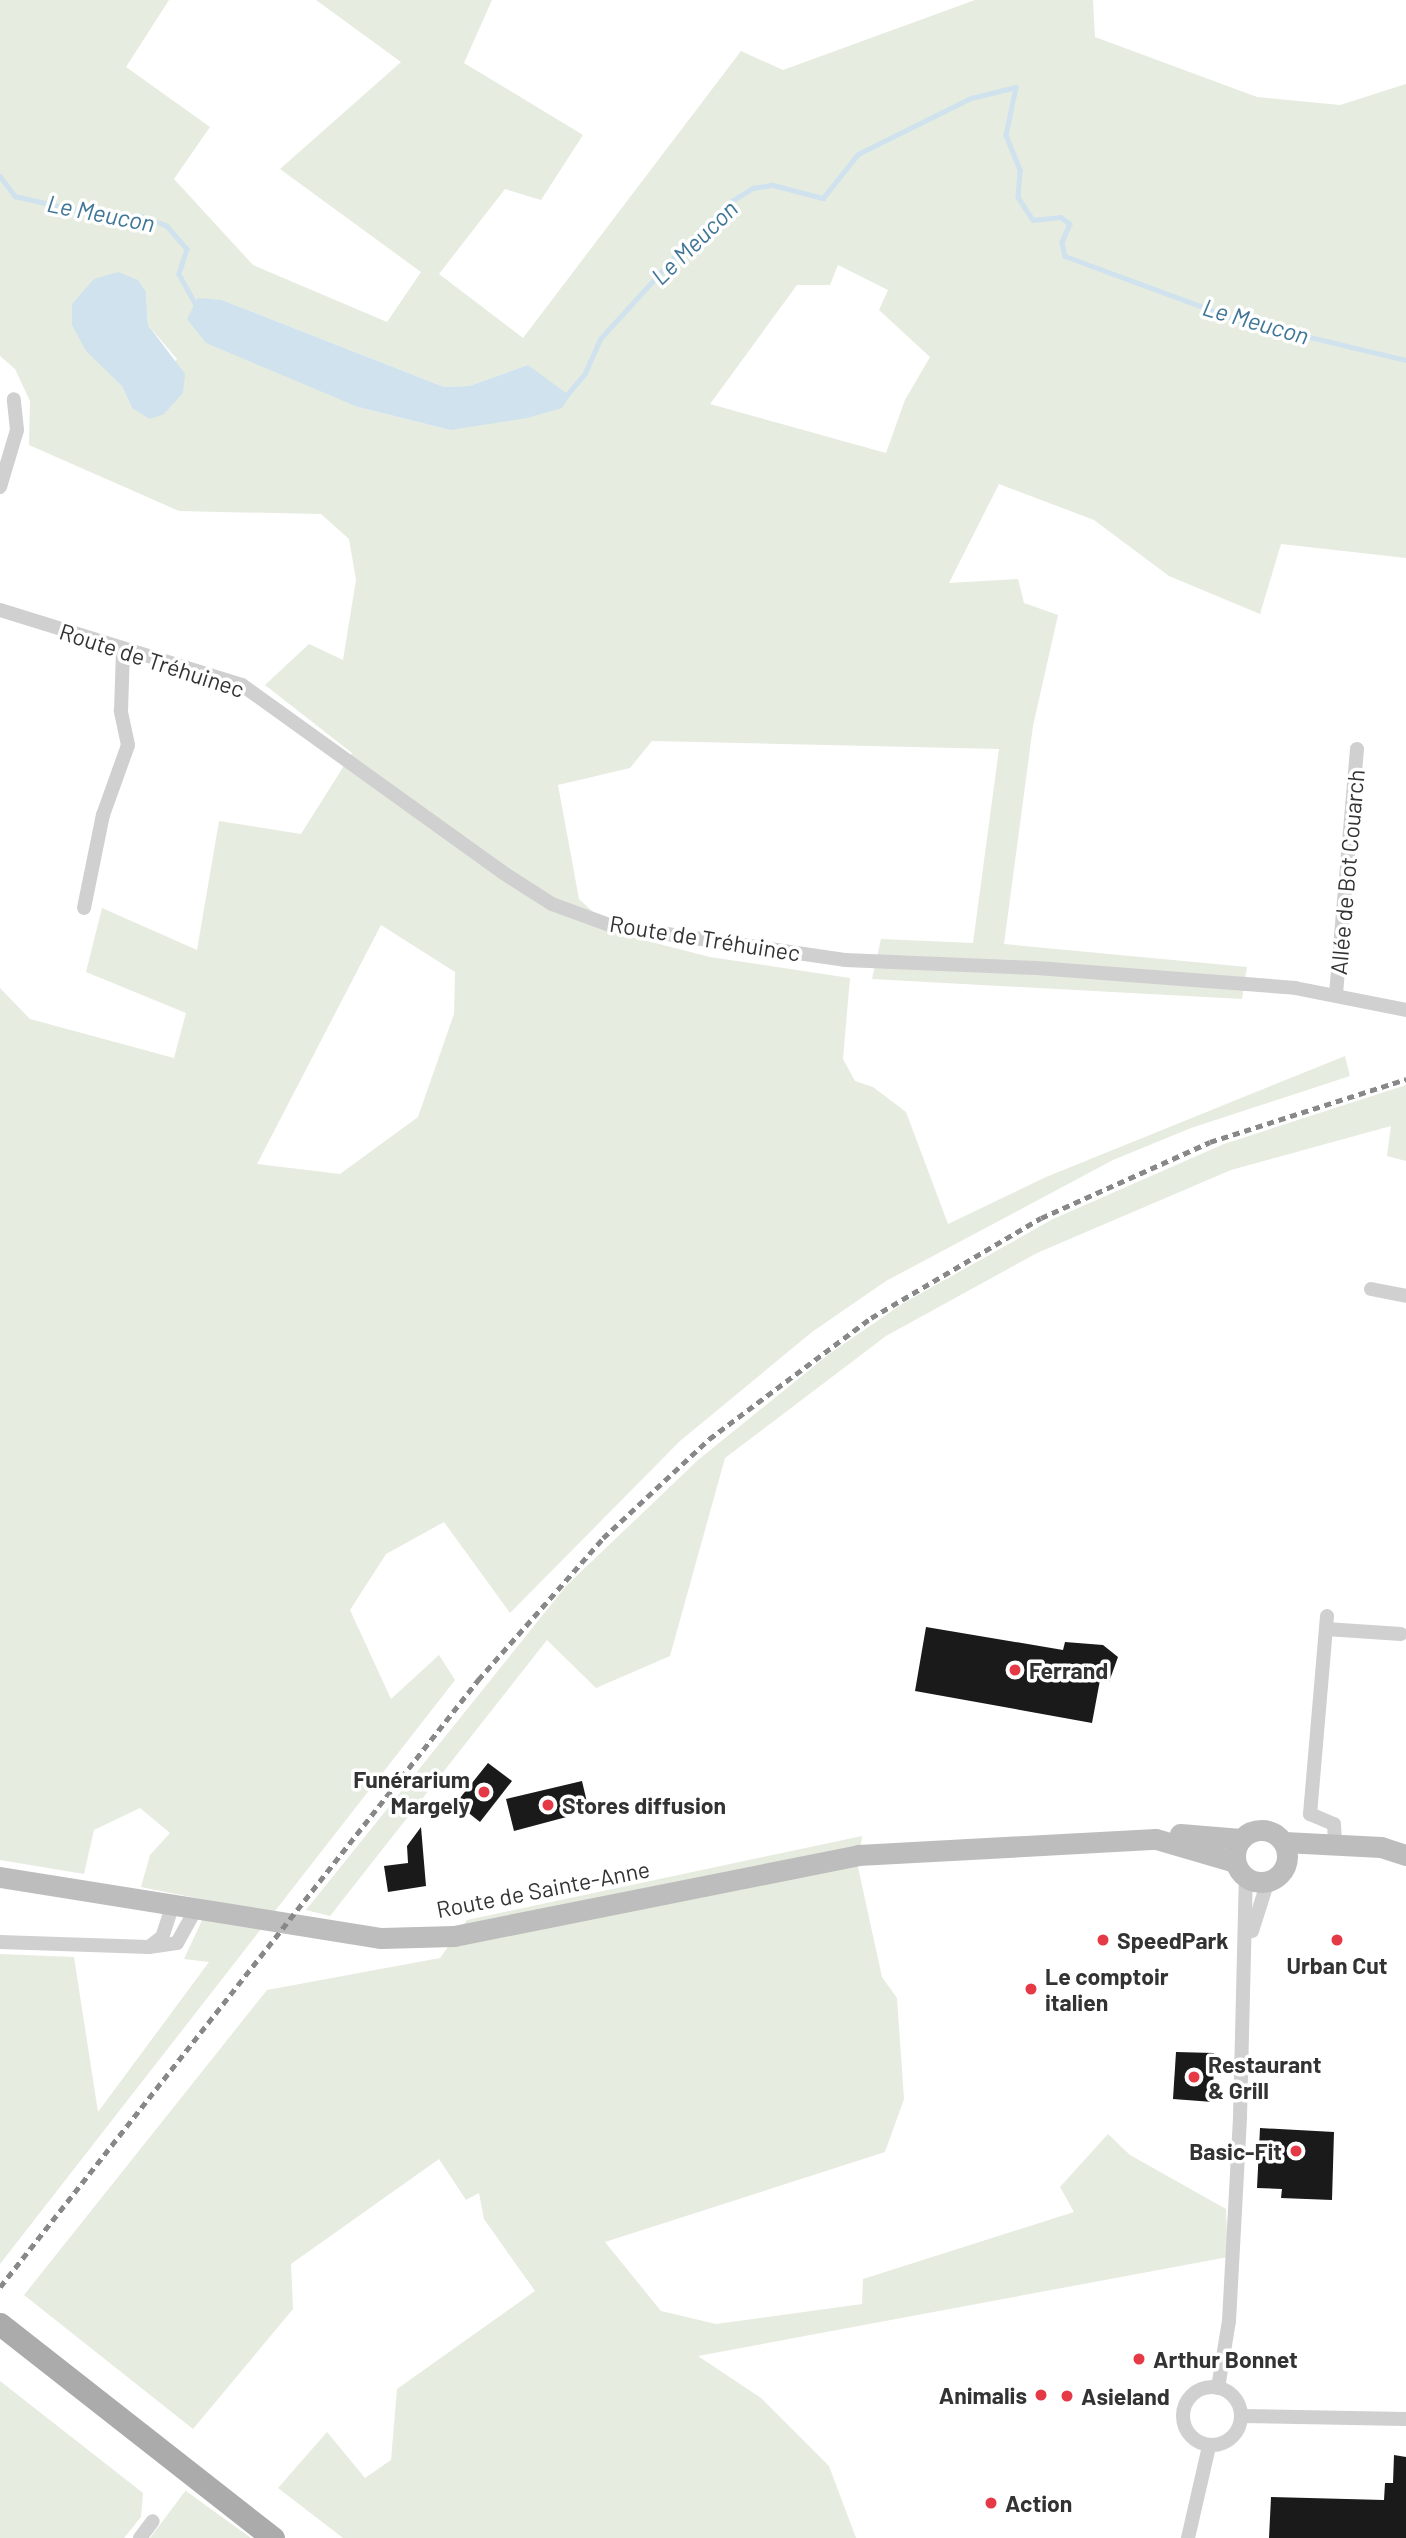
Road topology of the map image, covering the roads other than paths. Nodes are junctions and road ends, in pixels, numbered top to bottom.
1 (14, 399) dead end
2 (0, 487) edge
3 (0, 610) edge
4 (123, 652) junction
5 (1357, 749) dead end
6 (84, 908) dead end
7 (1336, 994) junction
8 (1406, 1010) edge
9 (1371, 1289) dead end
10 (1406, 1296) edge
11 (1401, 1634) dead end
12 (1097, 1838) junction
13 (1241, 1839) junction
14 (1284, 1842) junction
15 (1335, 1845) junction
16 (1405, 1854) edge
17 (1285, 1867) junction
18 (1241, 1870) junction
19 (0, 1877) edge
20 (1268, 1881) junction
21 (172, 1907) junction
22 (195, 1911) junction
23 (0, 1942) edge
24 (1247, 1946) junction
25 (149, 1947) junction
26 (0, 2324) edge
27 (1218, 2388) junction
28 (1241, 2416) junction
29 (1406, 2419) edge
30 (1209, 2446) junction
31 (153, 2521) dead end
32 (140, 2538) edge
33 (273, 2538) edge
34 (1188, 2538) edge

1 - 2 street
3 - 4 street, Route de Tréhuinec
4 - 6 street
4 - 7 street, Route de Tréhuinec
5 - 7 street, Allée de Bot Couarch
7 - 8 street, Route de Tréhuinec
9 - 10 street
11 - 15 street
12 - 13 main road, Route de Sainte-Anne
12 - 18 main road, Route de Sainte-Anne
12 - 22 main road, Route de Sainte-Anne
13 - 14 main road
13 - 18 main road
14 - 15 main road
14 - 17 main road
15 - 16 main road
16 - 17 main road
17 - 20 main road
18 - 20 main road
18 - 24 street
19 - 21 main road, Route de Sainte-Anne
20 - 24 street
21 - 22 main road, Route de Sainte-Anne
21 - 25 street
22 - 25 street
23 - 25 street
24 - 27 street
26 - 33 main road
27 - 28 street
27 - 30 street
28 - 29 street
28 - 30 street
30 - 34 street
31 - 32 street

